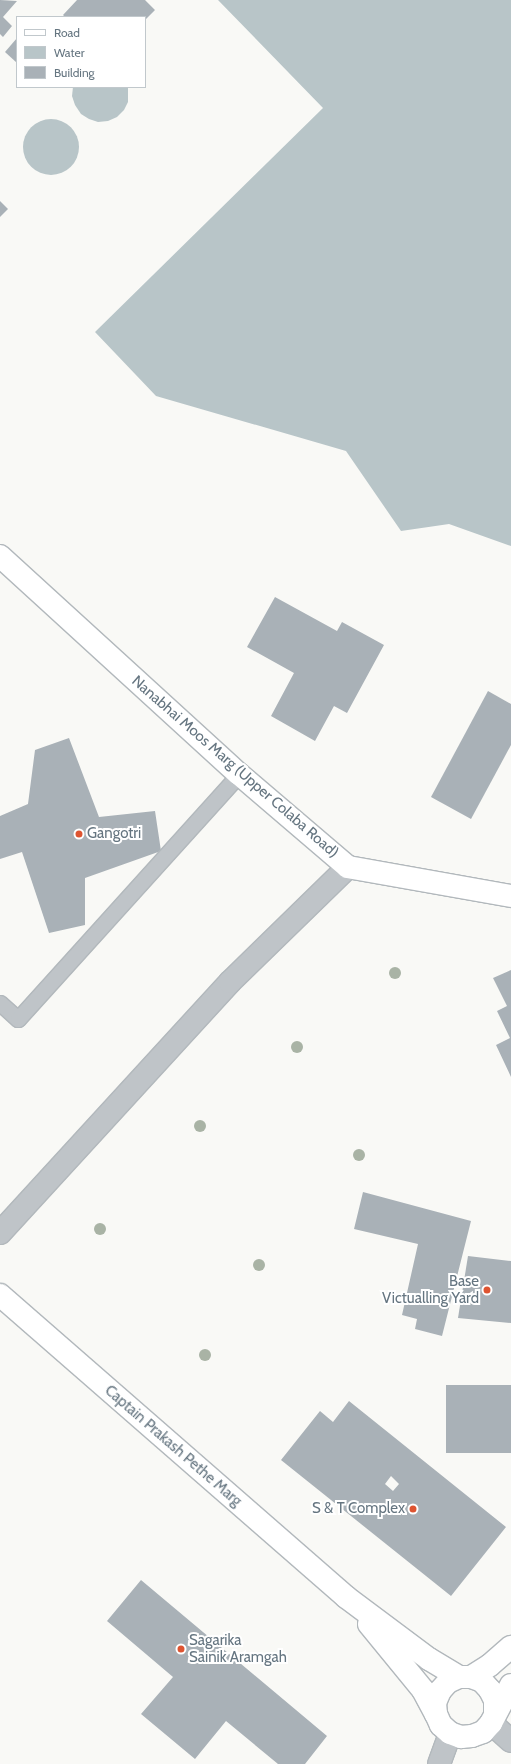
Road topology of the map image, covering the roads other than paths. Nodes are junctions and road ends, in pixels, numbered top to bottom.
1 (0, 556) edge
2 (239, 774) junction
3 (348, 867) junction
4 (511, 896) edge
5 (0, 1003) edge
6 (0, 1233) edge
7 (0, 1295) edge
8 (346, 1597) junction
9 (511, 1647) edge
10 (465, 1677) junction
11 (511, 1685) edge
12 (436, 1714) junction
13 (493, 1718) junction
14 (450, 1733) junction
15 (511, 1741) edge
16 (439, 1764) edge

1 - 2 main road, Nanabhai Moos Marg (Upper Colaba Road)
2 - 3 main road, Nanabhai Moos Marg (Upper Colaba Road)
2 - 5 lane
3 - 4 main road, Nanabhai Moos Marg (Upper Colaba Road)
3 - 6 street
7 - 8 main road, Captain Prakash Pethe Marg
8 - 10 main road, Captain Prakash Pethe Marg
8 - 12 main road, Captain Prakash Pethe Marg
9 - 10 main road
10 - 12 main road
10 - 13 main road
11 - 13 main road
12 - 14 main road
13 - 14 main road
13 - 15 street
14 - 16 street

